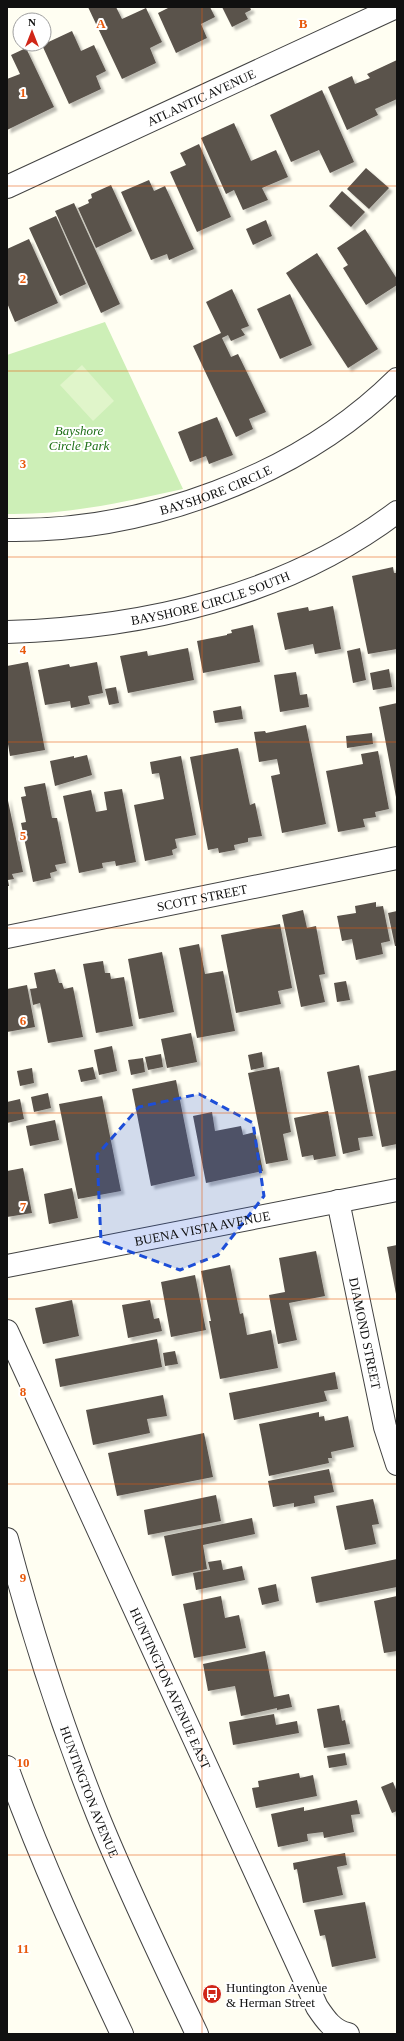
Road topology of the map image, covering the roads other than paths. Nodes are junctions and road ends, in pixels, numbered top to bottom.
1 (396, 7) edge
2 (7, 187) edge
3 (397, 379) edge
4 (397, 512) edge
5 (7, 530) edge
6 (7, 632) edge
7 (397, 858) edge
8 (7, 937) edge
9 (397, 1190) edge
10 (338, 1201) junction
11 (7, 1266) edge
12 (7, 1331) edge
13 (397, 1464) edge
14 (7, 1539) edge
15 (7, 1767) edge
16 (344, 2033) edge
17 (122, 2034) edge
18 (197, 2034) edge

1 - 2 street, ATLANTIC AVENUE
3 - 5 street, BAYSHORE CIRCLE
4 - 6 street, BAYSHORE CIRCLE SOUTH
7 - 8 street, SCOTT STREET
9 - 10 street, BUENA VISTA AVENUE
10 - 11 street, BUENA VISTA AVENUE
10 - 13 street, DIAMOND STREET
12 - 16 street, HUNTINGTON AVENUE EAST
14 - 18 street, HUNTINGTON AVENUE
15 - 17 street

